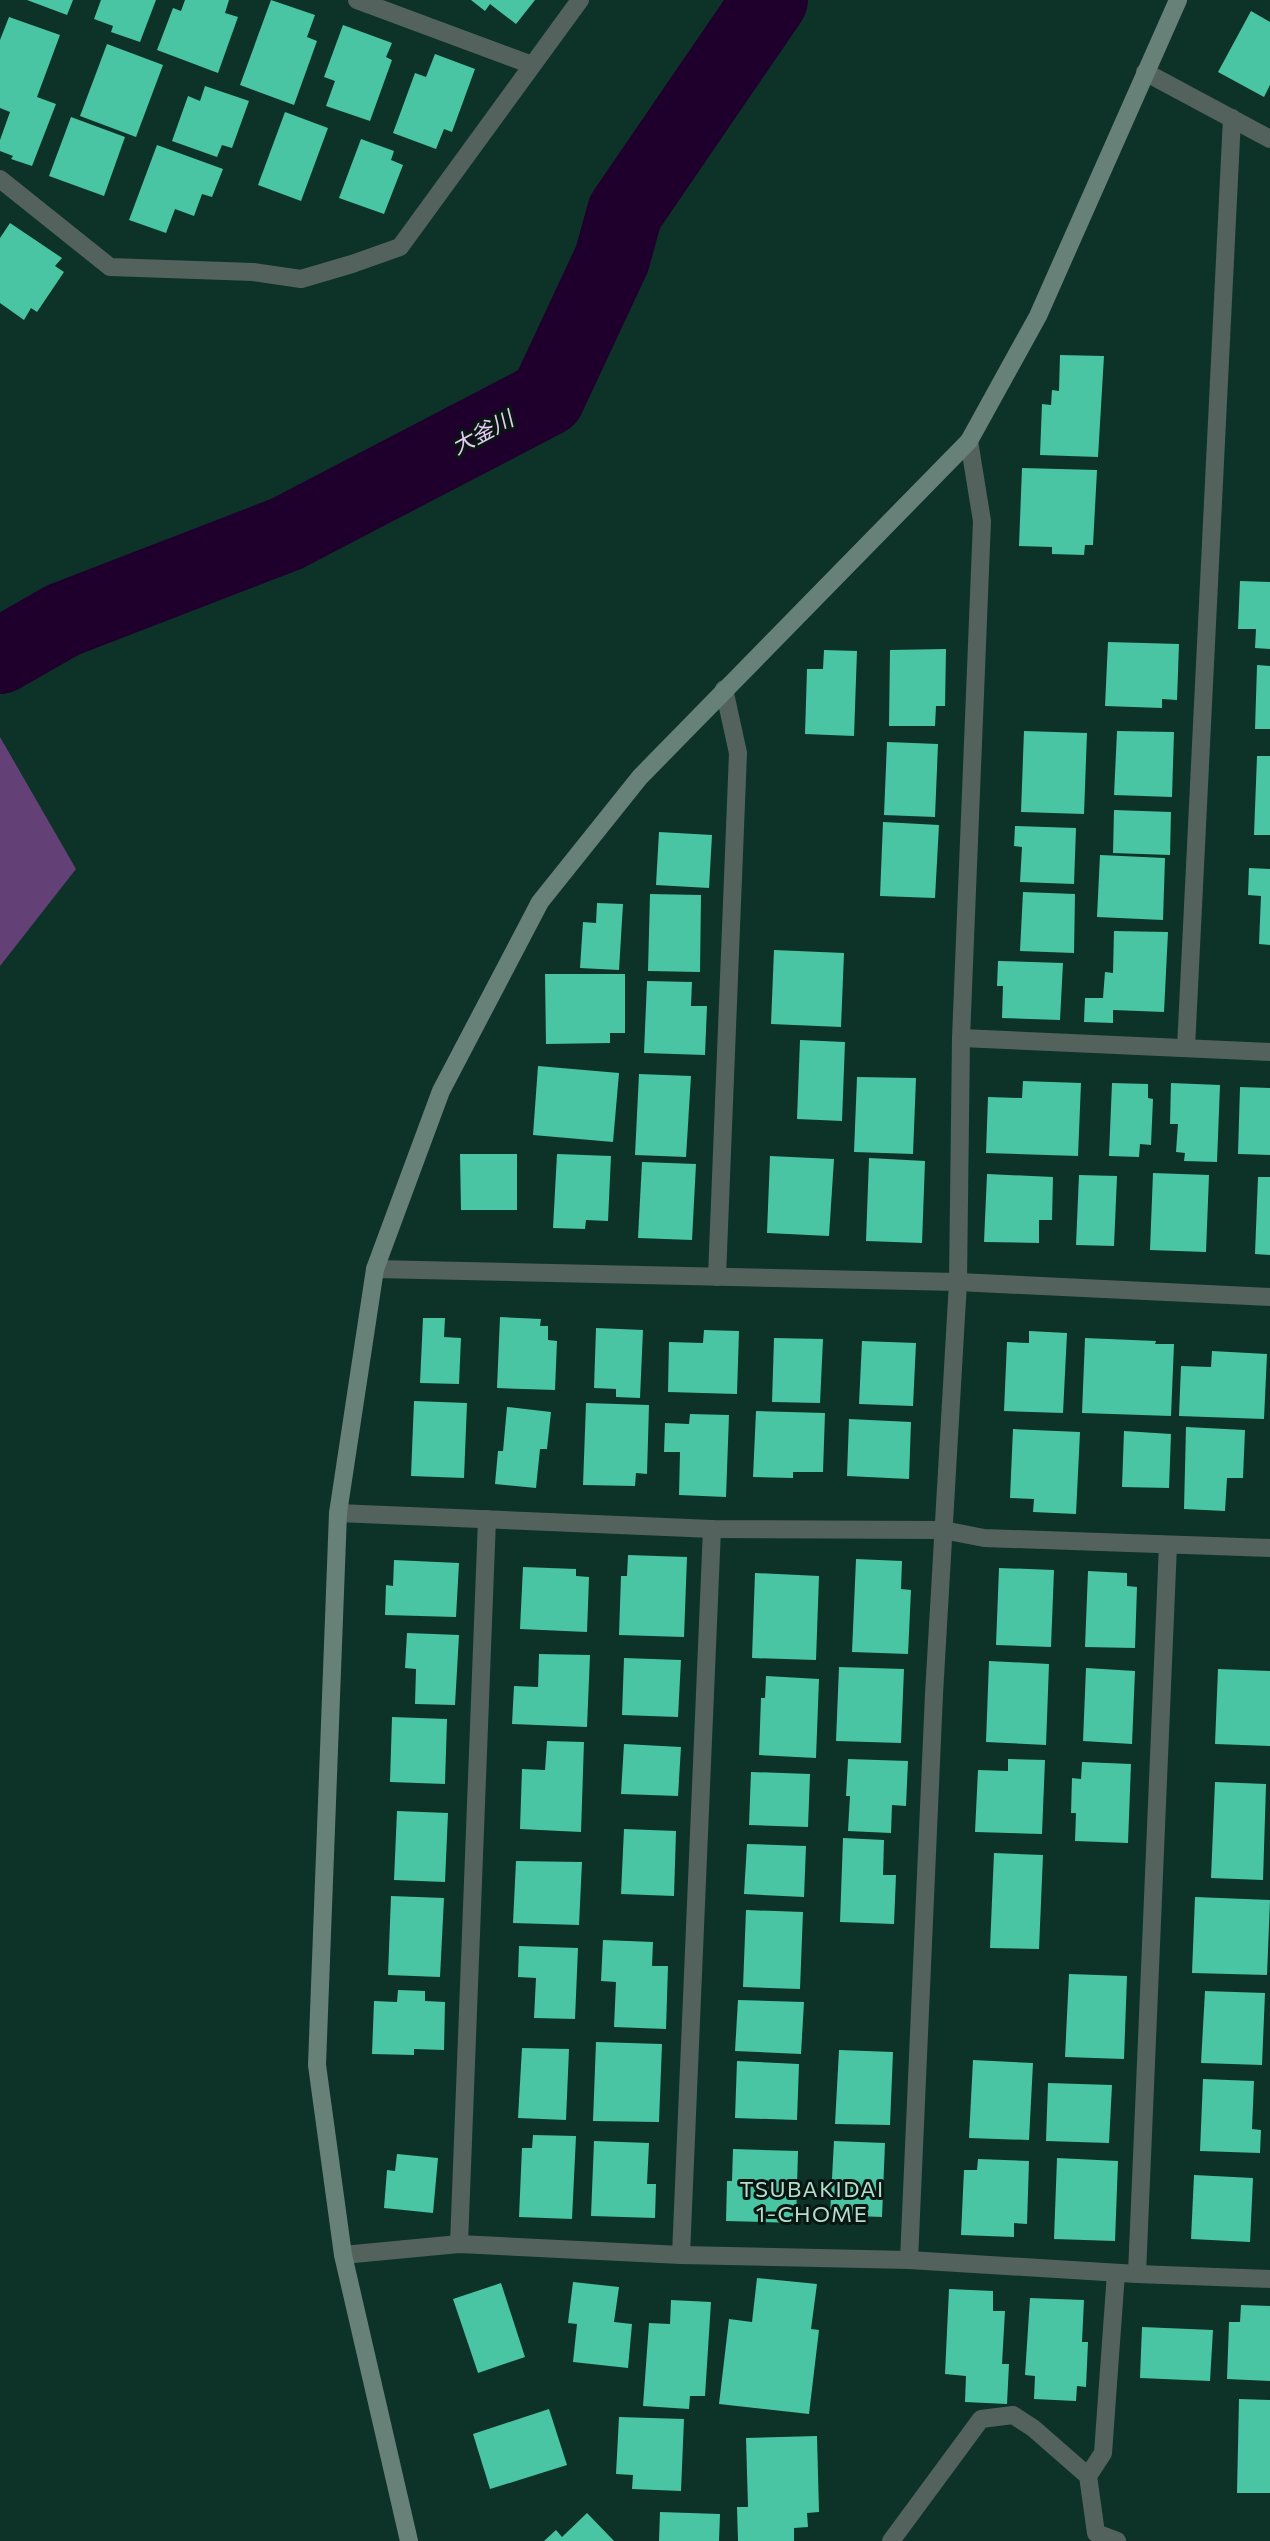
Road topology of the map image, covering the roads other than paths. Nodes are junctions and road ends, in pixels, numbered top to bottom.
1 (357, 0) edge
2 (580, 0) edge
3 (1178, 0) edge
4 (532, 65) junction
5 (1145, 72) junction
6 (1232, 118) junction
7 (1270, 139) edge
8 (0, 179) edge
9 (969, 441) junction
10 (724, 689) junction
11 (961, 1038) junction
12 (1186, 1048) junction
13 (1270, 1052) edge
14 (375, 1269) junction
15 (717, 1277) junction
16 (958, 1282) junction
17 (1270, 1297) edge
18 (338, 1513) junction
19 (487, 1519) junction
20 (712, 1529) junction
21 (943, 1530) junction
22 (1168, 1545) junction
23 (1270, 1548) edge
24 (459, 2244) junction
25 (343, 2255) junction
26 (681, 2255) junction
27 (909, 2260) junction
28 (1116, 2273) junction
29 (1137, 2274) junction
30 (1270, 2279) edge
31 (1088, 2476) junction
32 (409, 2541) edge
33 (891, 2541) edge
34 (1117, 2541) edge

1 - 4 street
2 - 4 street
3 - 5 street
4 - 8 street
5 - 6 street
5 - 9 street
6 - 7 street
6 - 12 street
9 - 10 street
9 - 11 street
10 - 14 street
10 - 15 street
11 - 12 street
11 - 16 street
12 - 13 street
14 - 15 street
14 - 18 street
15 - 16 street
16 - 17 street
16 - 21 street
18 - 19 street
18 - 25 street
19 - 20 street
19 - 24 street
20 - 21 street
20 - 26 street
21 - 22 street
21 - 27 street
22 - 23 street
22 - 29 street
24 - 25 street
24 - 26 street
25 - 32 street
26 - 27 street
27 - 28 street
28 - 29 street
28 - 31 street
29 - 30 street
31 - 33 street
31 - 34 street

